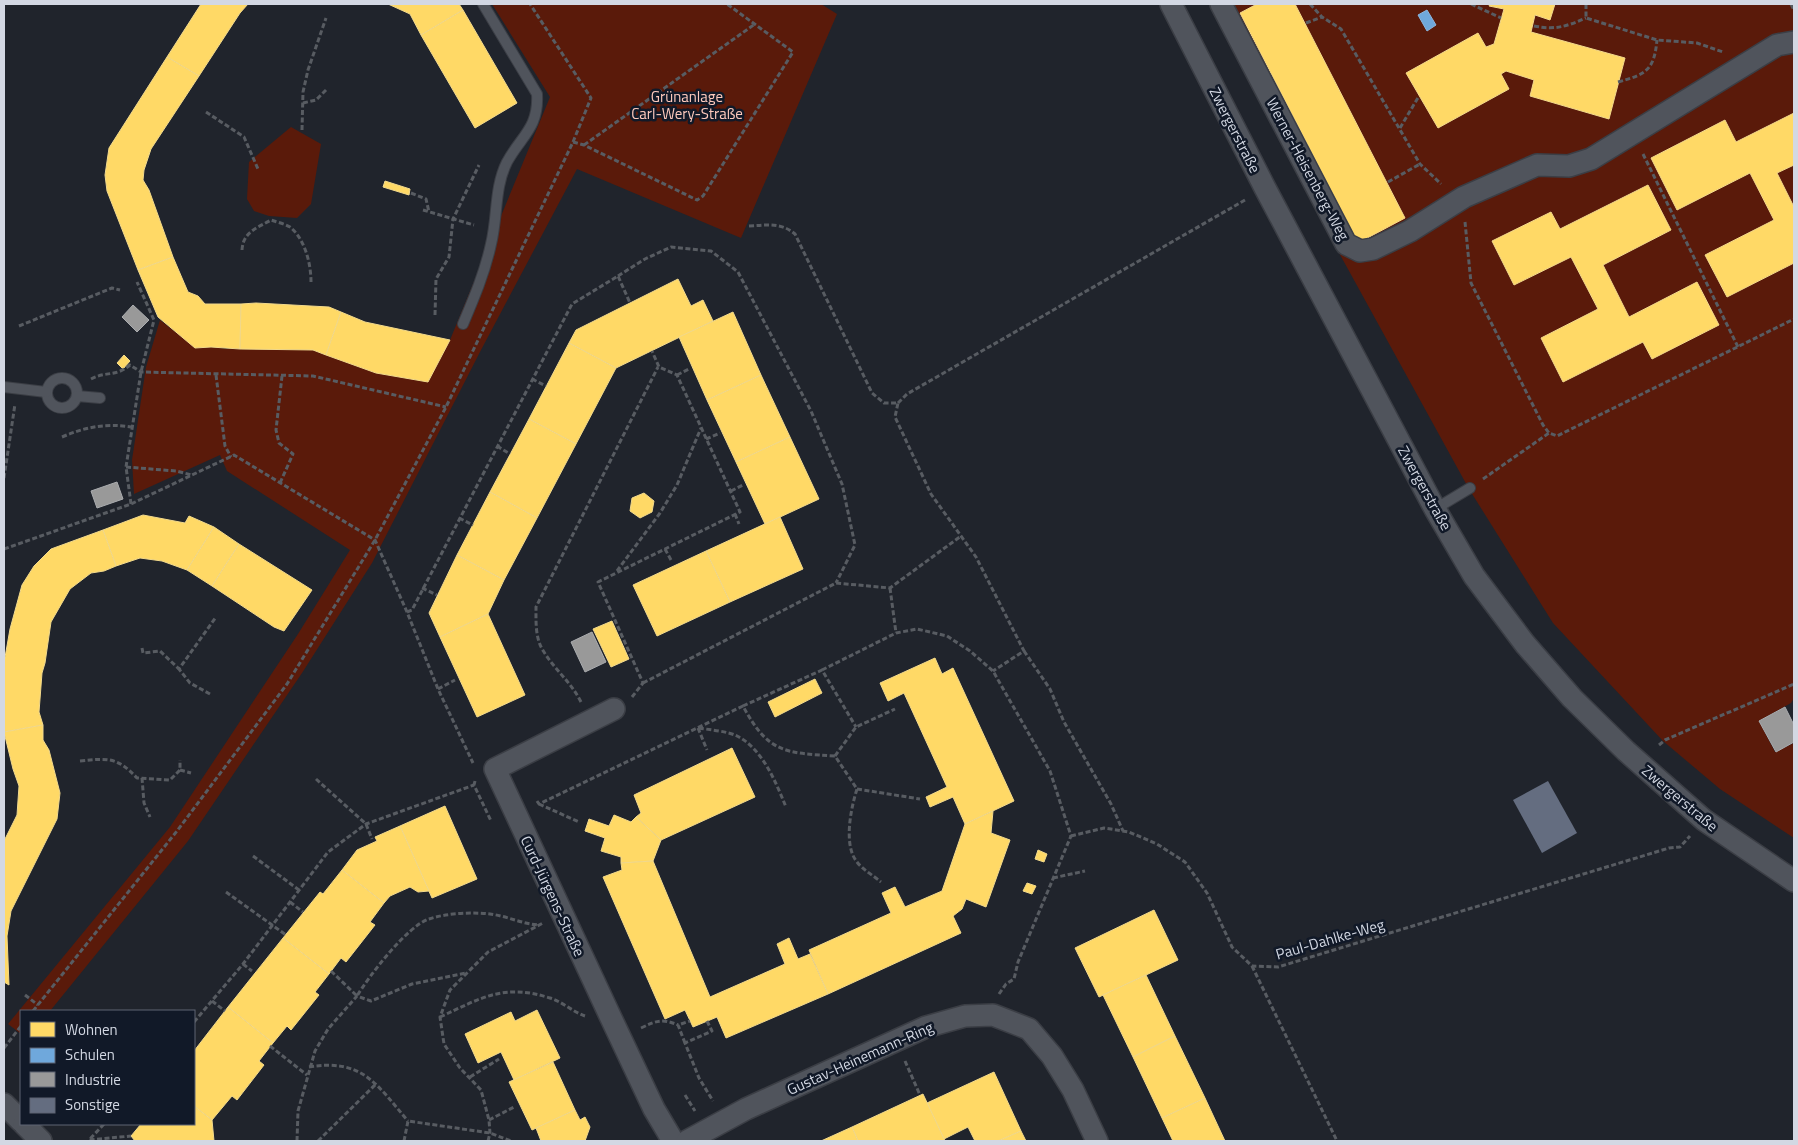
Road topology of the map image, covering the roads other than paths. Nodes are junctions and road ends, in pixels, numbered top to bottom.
1 (483, 4) edge
2 (1171, 4) edge
3 (1221, 4) edge
4 (1794, 42) edge
5 (463, 324) dead end
6 (4, 387) edge
7 (76, 391) junction
8 (46, 392) junction
9 (100, 398) dead end
10 (1470, 488) road end
11 (1435, 509) junction
12 (614, 710) road end
13 (1794, 881) edge
14 (4, 1104) edge
15 (20, 1121) edge
16 (24, 1125) edge
17 (41, 1141) edge
18 (673, 1141) edge
19 (687, 1141) edge
20 (1097, 1141) edge

1 - 5 lane
2 - 11 street, Zwergerstraße
3 - 4 street, Werner-Heisenberg-Weg
6 - 8 lane
7 - 8 lane
7 - 8 lane
7 - 9 lane
10 - 11 lane
11 - 13 street, Zwergerstraße
12 - 18 street, Curd-Jürgens-Straße
14 - 15 street
16 - 17 street
19 - 20 street, Gustav-Heinemann-Ring

